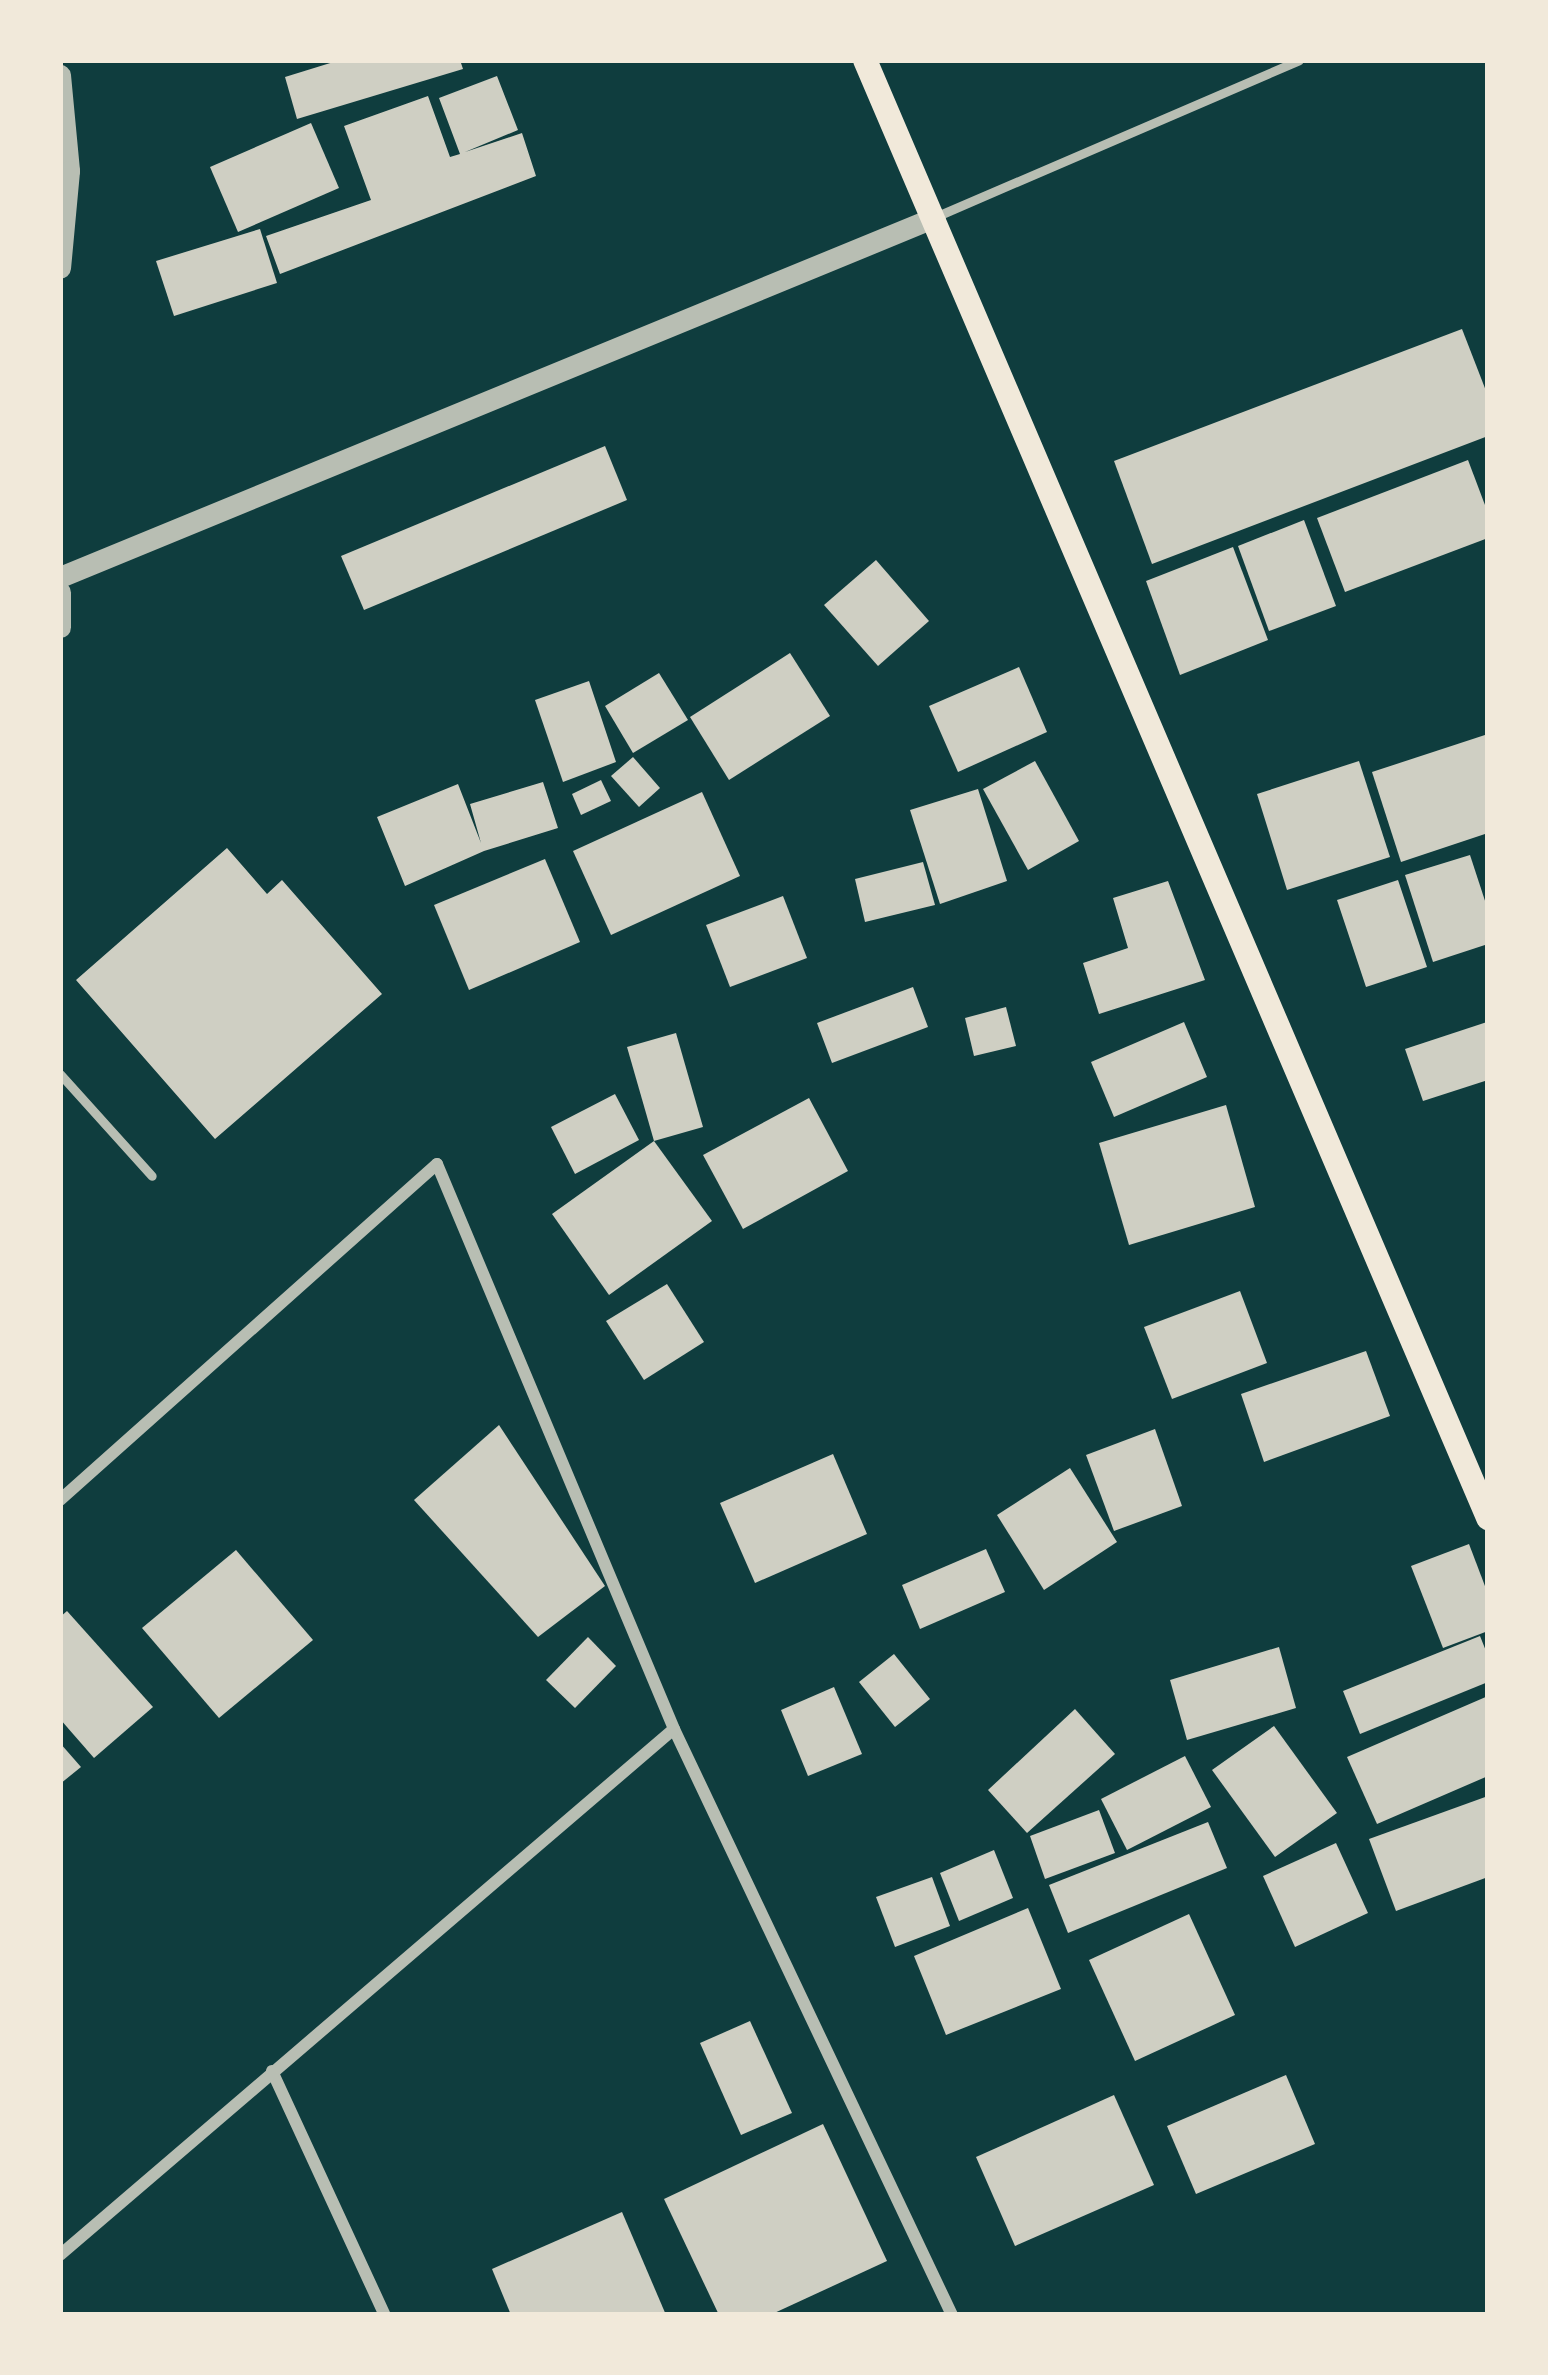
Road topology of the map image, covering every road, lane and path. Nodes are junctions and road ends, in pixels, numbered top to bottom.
1 (865, 60) edge
2 (1299, 60) edge
3 (60, 75) edge
4 (64, 172) edge
5 (935, 217) junction
6 (60, 268) edge
7 (60, 577) edge
8 (60, 592) edge
9 (60, 627) edge
10 (60, 1074) edge
11 (152, 1176) dead end
12 (60, 1500) edge
13 (1488, 1518) edge
14 (674, 1729) junction
15 (272, 2071) junction
16 (60, 2255) edge
17 (385, 2315) edge
18 (952, 2315) edge

1 - 5 main road
2 - 5 lane
3 - 4 street
4 - 6 street
5 - 7 street
5 - 13 main road
8 - 9 street
10 - 11 lane
12 - 14 street
14 - 15 street
14 - 18 street
15 - 16 street
15 - 17 street

